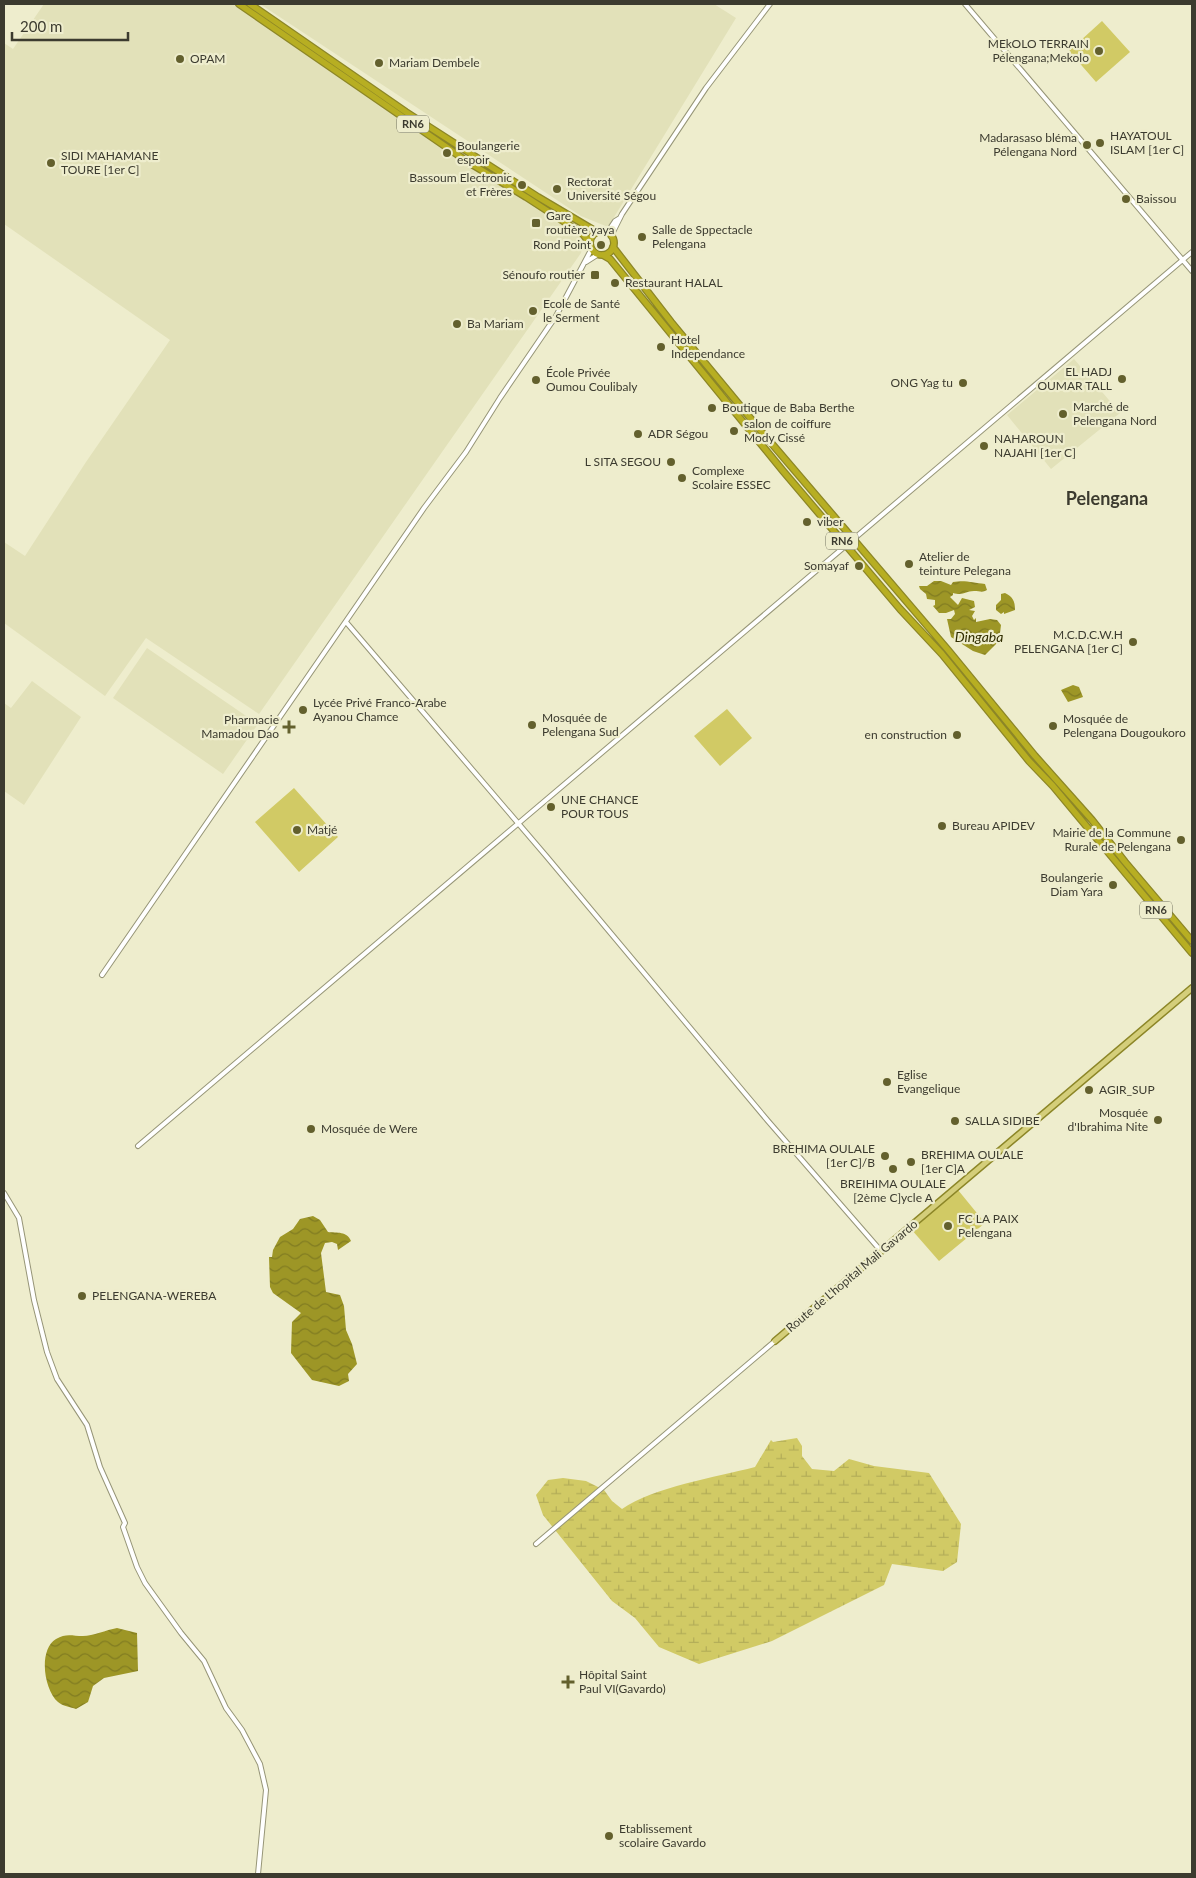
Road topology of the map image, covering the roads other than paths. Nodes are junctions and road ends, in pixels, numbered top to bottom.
1 (239, 4) edge
2 (250, 4) edge
3 (770, 4) edge
4 (965, 4) edge
5 (597, 232) junction
6 (609, 234) junction
7 (589, 242) junction
8 (613, 247) junction
9 (591, 250) junction
10 (1192, 252) edge
11 (600, 255) junction
12 (1183, 260) junction
13 (586, 262) junction
14 (1192, 271) edge
15 (854, 541) junction
16 (846, 546) junction
17 (346, 622) junction
18 (519, 824) junction
19 (1192, 941) edge
20 (1192, 953) edge
21 (102, 975) dead end
22 (1192, 988) edge
23 (138, 1146) dead end
24 (4, 1193) edge
25 (881, 1251) junction
26 (775, 1341) joint
27 (536, 1544) dead end
28 (258, 1874) edge

1 - 7 highway, RN6
2 - 5 highway, RN6
3 - 6 street
4 - 12 street
5 - 6 highway
5 - 7 highway
6 - 8 highway
7 - 9 highway
8 - 11 highway
8 - 15 highway, RN6
9 - 11 highway
9 - 13 street
10 - 12 street
11 - 13 street
11 - 16 highway, RN6
12 - 14 street
12 - 15 street
13 - 17 street
15 - 16 street
15 - 19 highway, RN6
16 - 18 street
16 - 20 highway, RN6
17 - 18 street
17 - 21 street
18 - 23 street
18 - 25 street
22 - 25 main road, Route de L'hopital Mali Gavardo
24 - 28 street
25 - 26 main road, Route de L'hopital Mali Gavardo
26 - 27 street, Route de L'hopital Mali Gavardo

